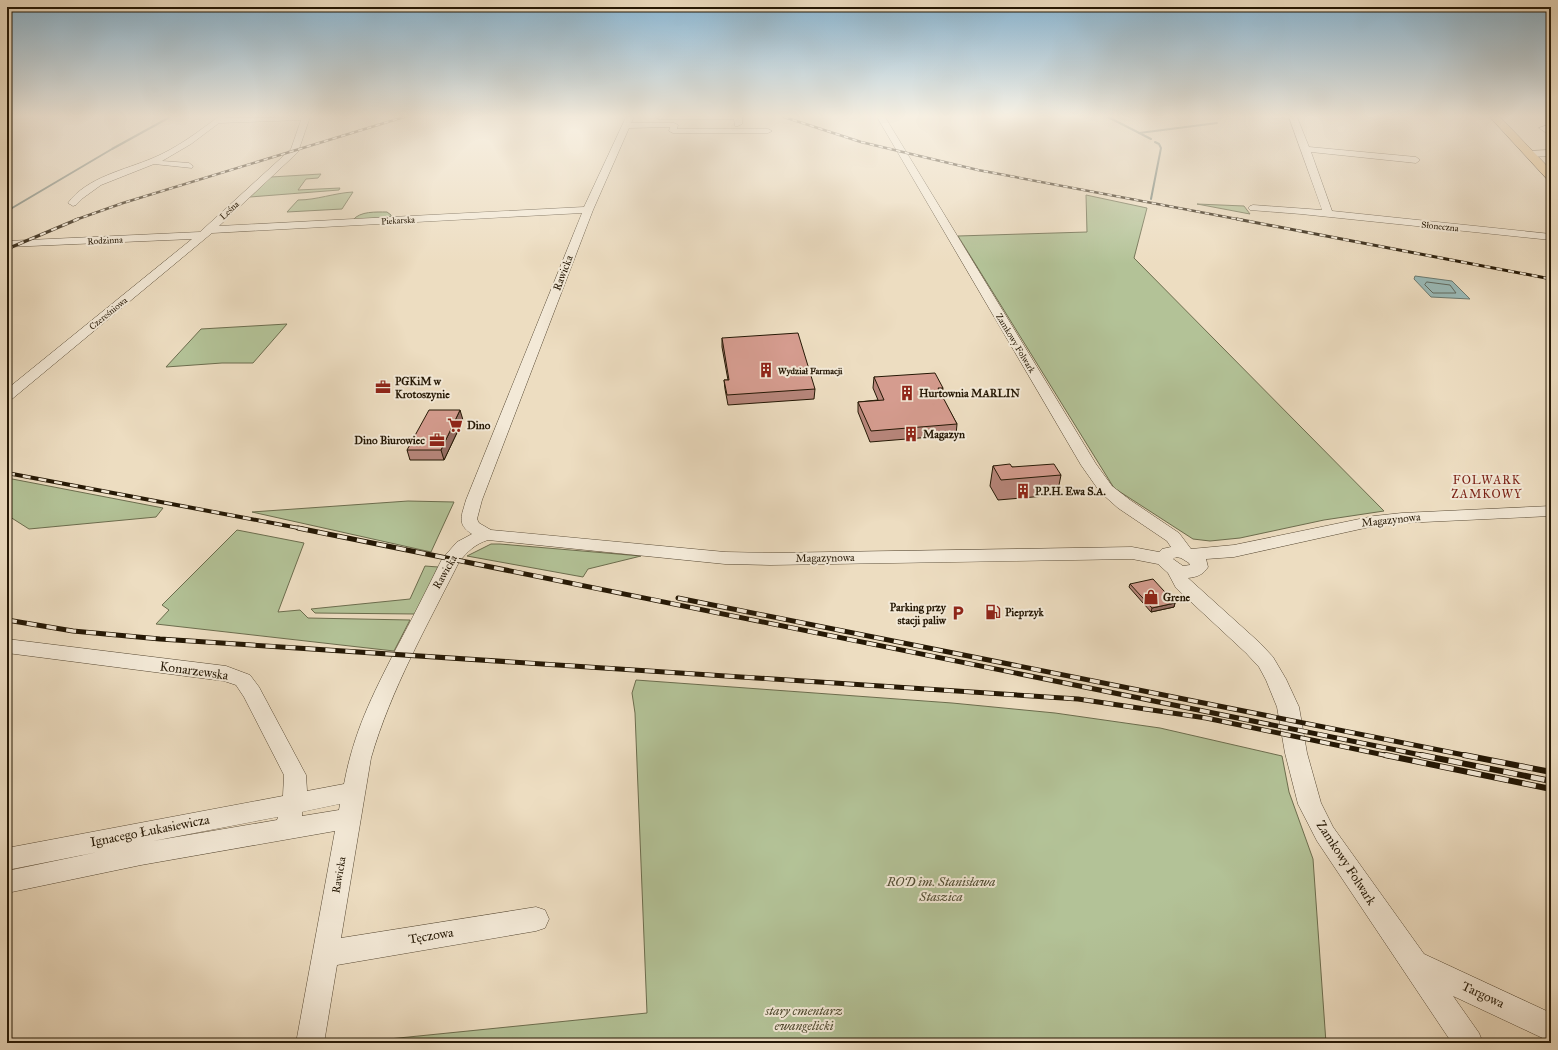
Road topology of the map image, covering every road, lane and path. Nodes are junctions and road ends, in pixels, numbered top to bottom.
1 (141, 166) edge
2 (279, 166) edge
3 (608, 166) edge
4 (911, 166) edge
5 (1312, 166) edge
6 (1541, 166) edge
7 (1551, 177) edge
8 (73, 203) dead end
9 (1253, 208) dead end
10 (588, 210) junction
11 (1328, 214) junction
12 (206, 233) junction
13 (1551, 237) edge
14 (7, 244) edge
15 (7, 396) edge
16 (1551, 511) edge
17 (487, 536) junction
18 (1182, 561) junction
19 (7, 646) edge
20 (354, 792) junction
21 (293, 804) junction
22 (349, 818) junction
23 (287, 830) junction
24 (37, 853) junction
25 (7, 859) edge
26 (18, 880) edge
27 (536, 919) dead end
28 (325, 954) junction
29 (1414, 964) junction
30 (1551, 1028) edge
31 (310, 1043) edge
32 (1469, 1043) edge

1 - 8 street
2 - 12 street, Leśna
3 - 10 street, Rawicka
4 - 18 street, Zamkowy Folwark
5 - 11 street
6 - 7 main road
9 - 11 street, Słoneczna
10 - 12 street, Piekarska
10 - 17 street, Rawicka
11 - 13 street, Słoneczna
12 - 14 street, Rodzinna
12 - 15 street, Czereśniowa
16 - 18 street, Magazynowa
17 - 18 street, Magazynowa
17 - 20 street, Rawicka
18 - 29 street, Zamkowy Folwark
19 - 21 street, Konarzewska
20 - 21 street, Ignacego Łukasiewicza
20 - 22 street, Rawicka
21 - 23 street
21 - 24 street, Ignacego Łukasiewicza
22 - 23 street, Ignacego Łukasiewicza
22 - 28 street, Rawicka
23 - 26 street, Ignacego Łukasiewicza
24 - 25 street, Ignacego Łukasiewicza
24 - 26 street
27 - 28 street, Tęczowa
28 - 31 street, Rawicka
29 - 30 street, Targowa
29 - 32 street, Zamkowy Folwark

